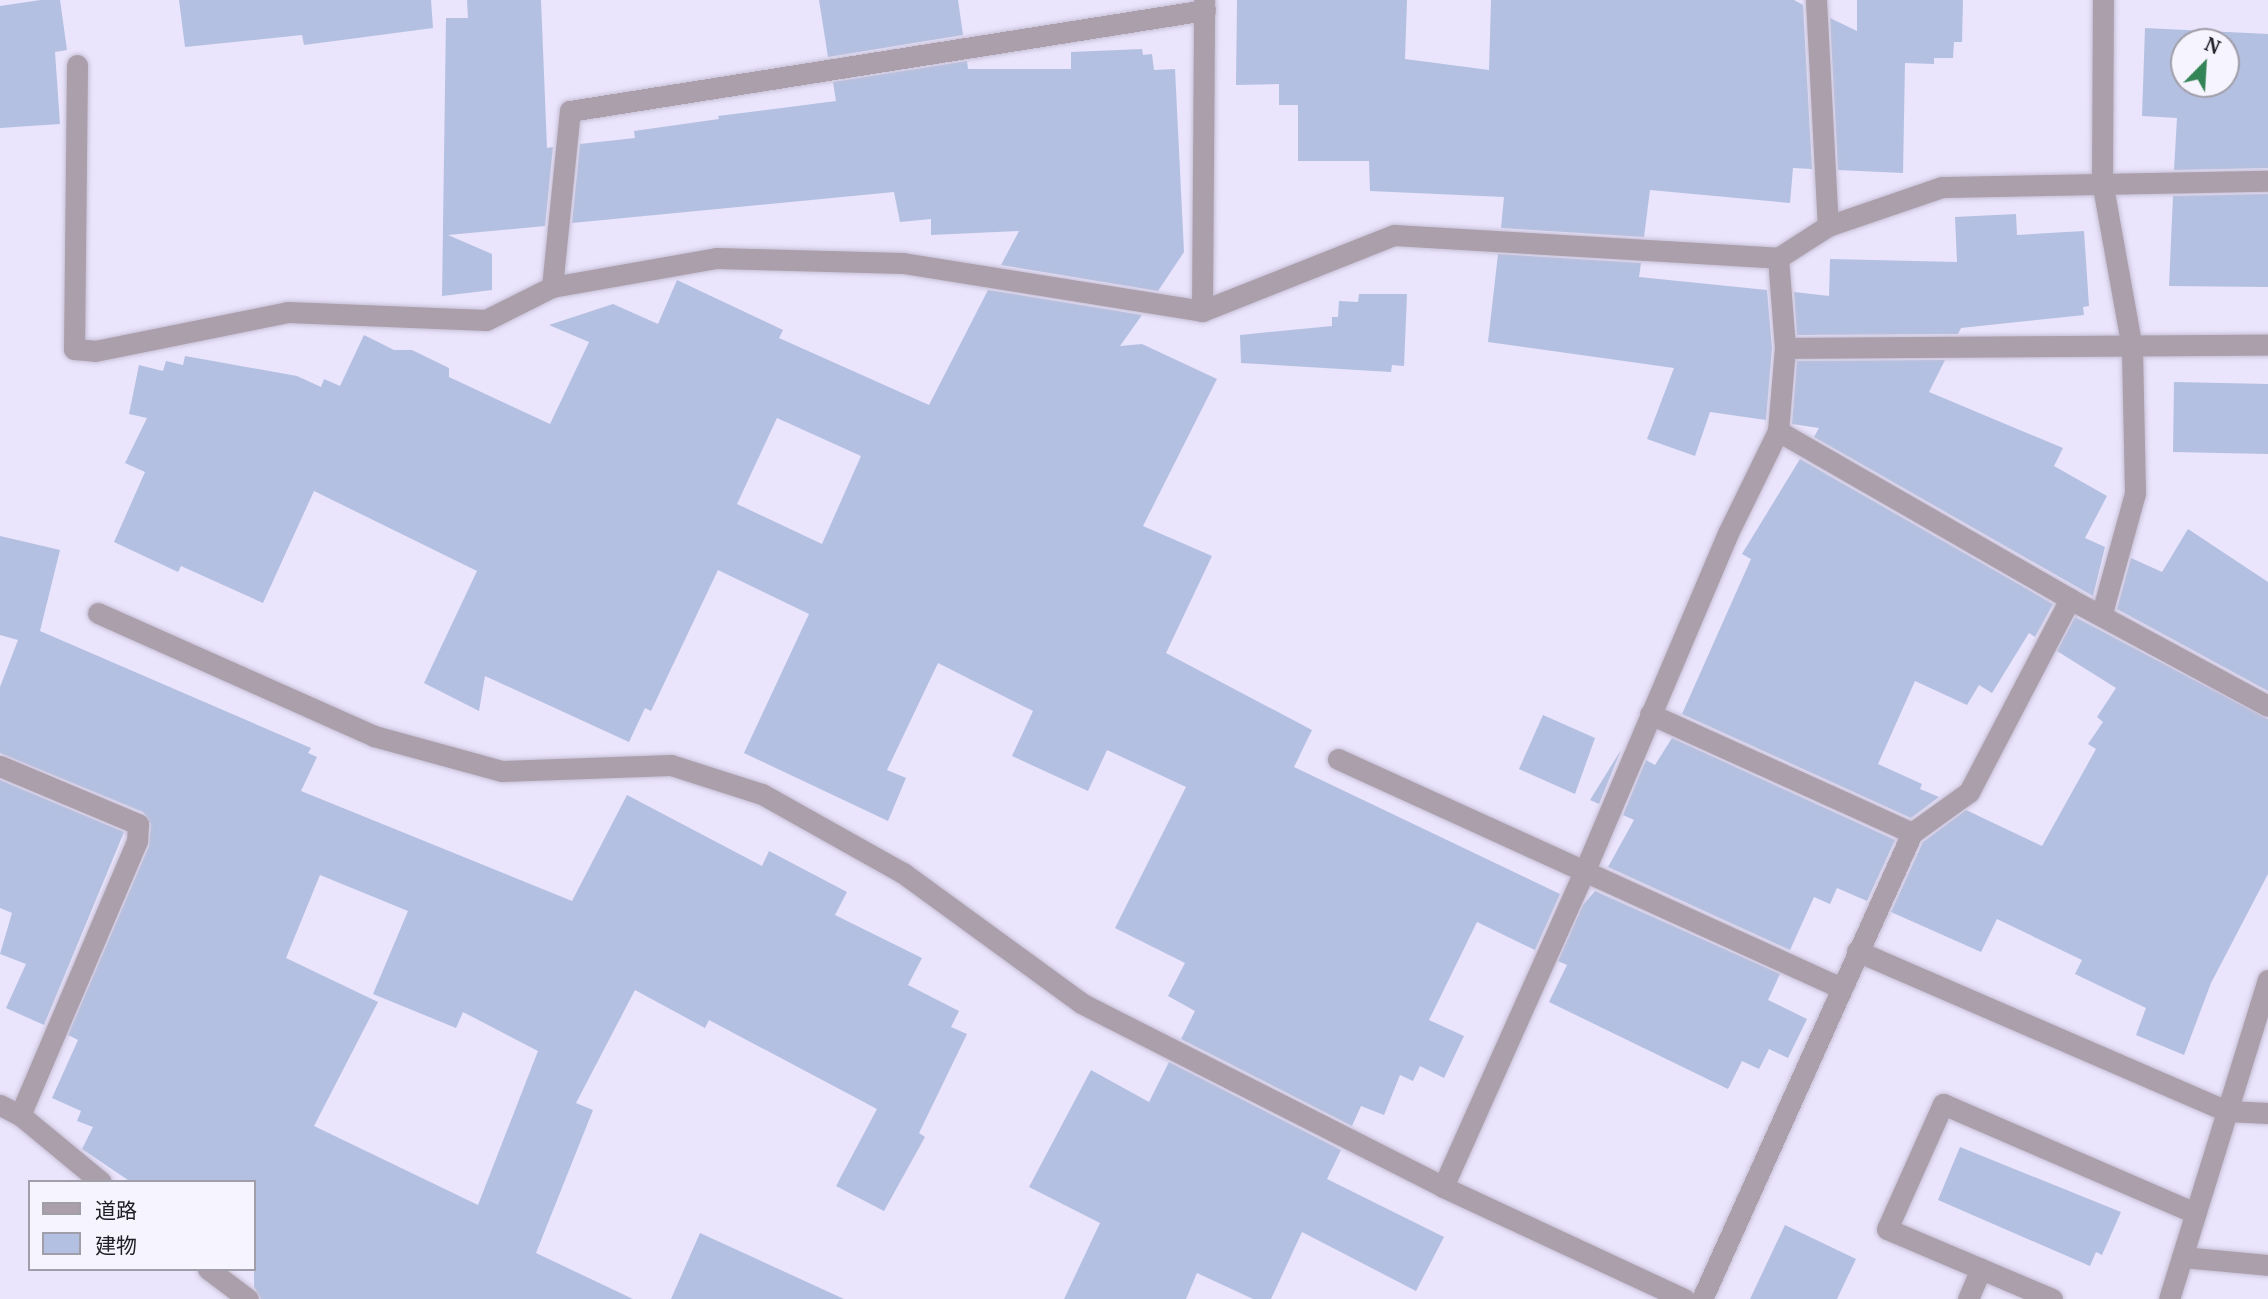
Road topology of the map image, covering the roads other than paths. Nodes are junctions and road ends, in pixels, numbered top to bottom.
1 (1816, 0) edge
2 (2103, 0) edge
3 (1205, 5) edge
4 (77, 65) dead end
5 (2268, 181) edge
6 (2102, 182) junction
7 (1828, 226) junction
8 (1778, 258) junction
9 (552, 287) junction
10 (1202, 311) junction
11 (2268, 345) edge
12 (1785, 348) junction
13 (2132, 348) junction
14 (1778, 431) junction
15 (2070, 599) junction
16 (98, 613) dead end
17 (2102, 613) junction
18 (2268, 706) edge
19 (1650, 714) junction
20 (1338, 759) dead end
21 (0, 766) edge
22 (1912, 833) junction
23 (1585, 870) junction
24 (1857, 951) junction
25 (2268, 980) edge
26 (1839, 987) junction
27 (0, 1105) edge
28 (2227, 1111) junction
29 (2268, 1113) edge
30 (20, 1115) junction
31 (99, 1180) edge
32 (1443, 1186) junction
33 (2195, 1213) junction
34 (2182, 1257) junction
35 (2268, 1265) edge
36 (1981, 1269) junction
37 (211, 1271) edge
38 (248, 1299) edge
39 (1684, 1299) edge
40 (1702, 1299) edge
41 (1968, 1299) edge
42 (2052, 1299) edge
43 (2169, 1299) edge

1 - 7 street
2 - 6 street
3 - 9 street
3 - 10 street
4 - 9 street
5 - 6 street
6 - 7 street
6 - 13 street
7 - 8 street
8 - 10 street
8 - 12 street
9 - 10 street
11 - 13 street
12 - 13 street
12 - 14 street
13 - 17 street
14 - 15 street
14 - 19 street
15 - 17 street
15 - 22 street
16 - 32 street
17 - 18 street
19 - 22 street
19 - 23 street
20 - 23 street
21 - 30 street
22 - 24 street
23 - 26 street
23 - 32 street
24 - 26 street
24 - 28 street
25 - 28 street
26 - 40 street
27 - 30 street
28 - 29 street
28 - 33 street
30 - 31 street
32 - 39 street
33 - 34 street
33 - 36 street
34 - 35 street
34 - 43 street
36 - 41 street
36 - 42 street
37 - 38 street

